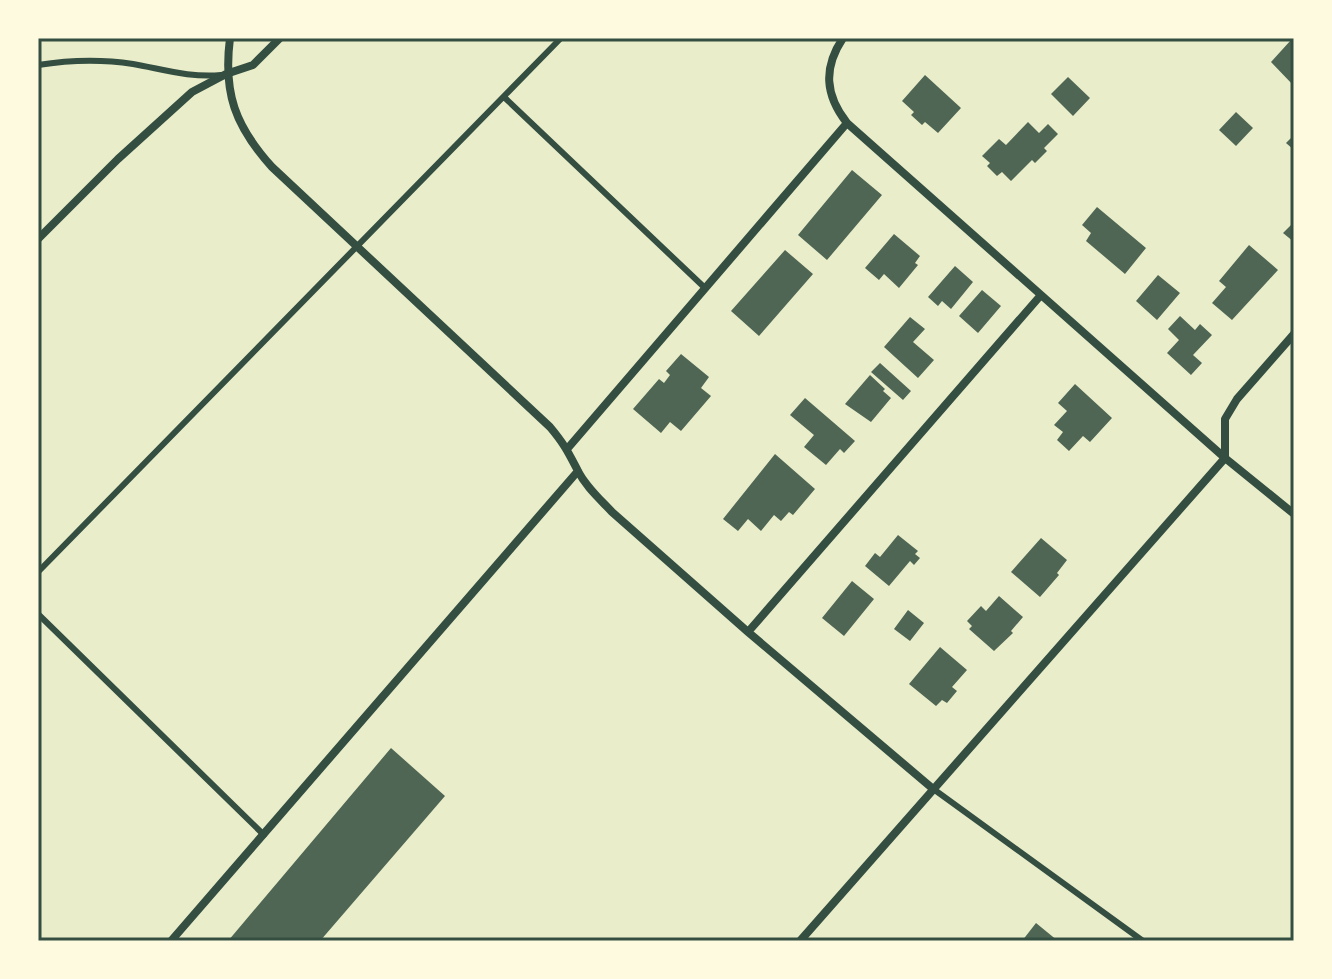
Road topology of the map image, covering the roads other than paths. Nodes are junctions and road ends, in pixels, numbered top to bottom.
1 (230, 38) edge
2 (280, 38) edge
3 (561, 38) edge
4 (843, 38) edge
5 (38, 65) edge
6 (226, 74) junction
7 (504, 97) junction
8 (847, 123) junction
9 (38, 239) edge
10 (357, 246) junction
11 (705, 288) junction
12 (1041, 295) junction
13 (1294, 334) edge
14 (568, 448) junction
15 (1225, 458) junction
16 (578, 471) junction
17 (1294, 514) edge
18 (38, 572) edge
19 (38, 614) edge
20 (748, 632) junction
21 (932, 788) junction
22 (264, 835) junction
23 (171, 941) edge
24 (800, 941) edge
25 (1143, 941) edge

1 - 6 street
2 - 6 street
3 - 7 lane
4 - 8 street
5 - 6 lane
6 - 9 street
6 - 10 street
7 - 10 lane
7 - 11 lane
8 - 11 street
8 - 12 street
10 - 14 street
10 - 18 lane
11 - 14 street
12 - 15 street
12 - 20 street
13 - 15 street
14 - 16 street
15 - 17 street
15 - 21 street
16 - 20 street
16 - 22 street
19 - 22 lane
20 - 21 street
21 - 24 street
21 - 25 lane
22 - 23 street

